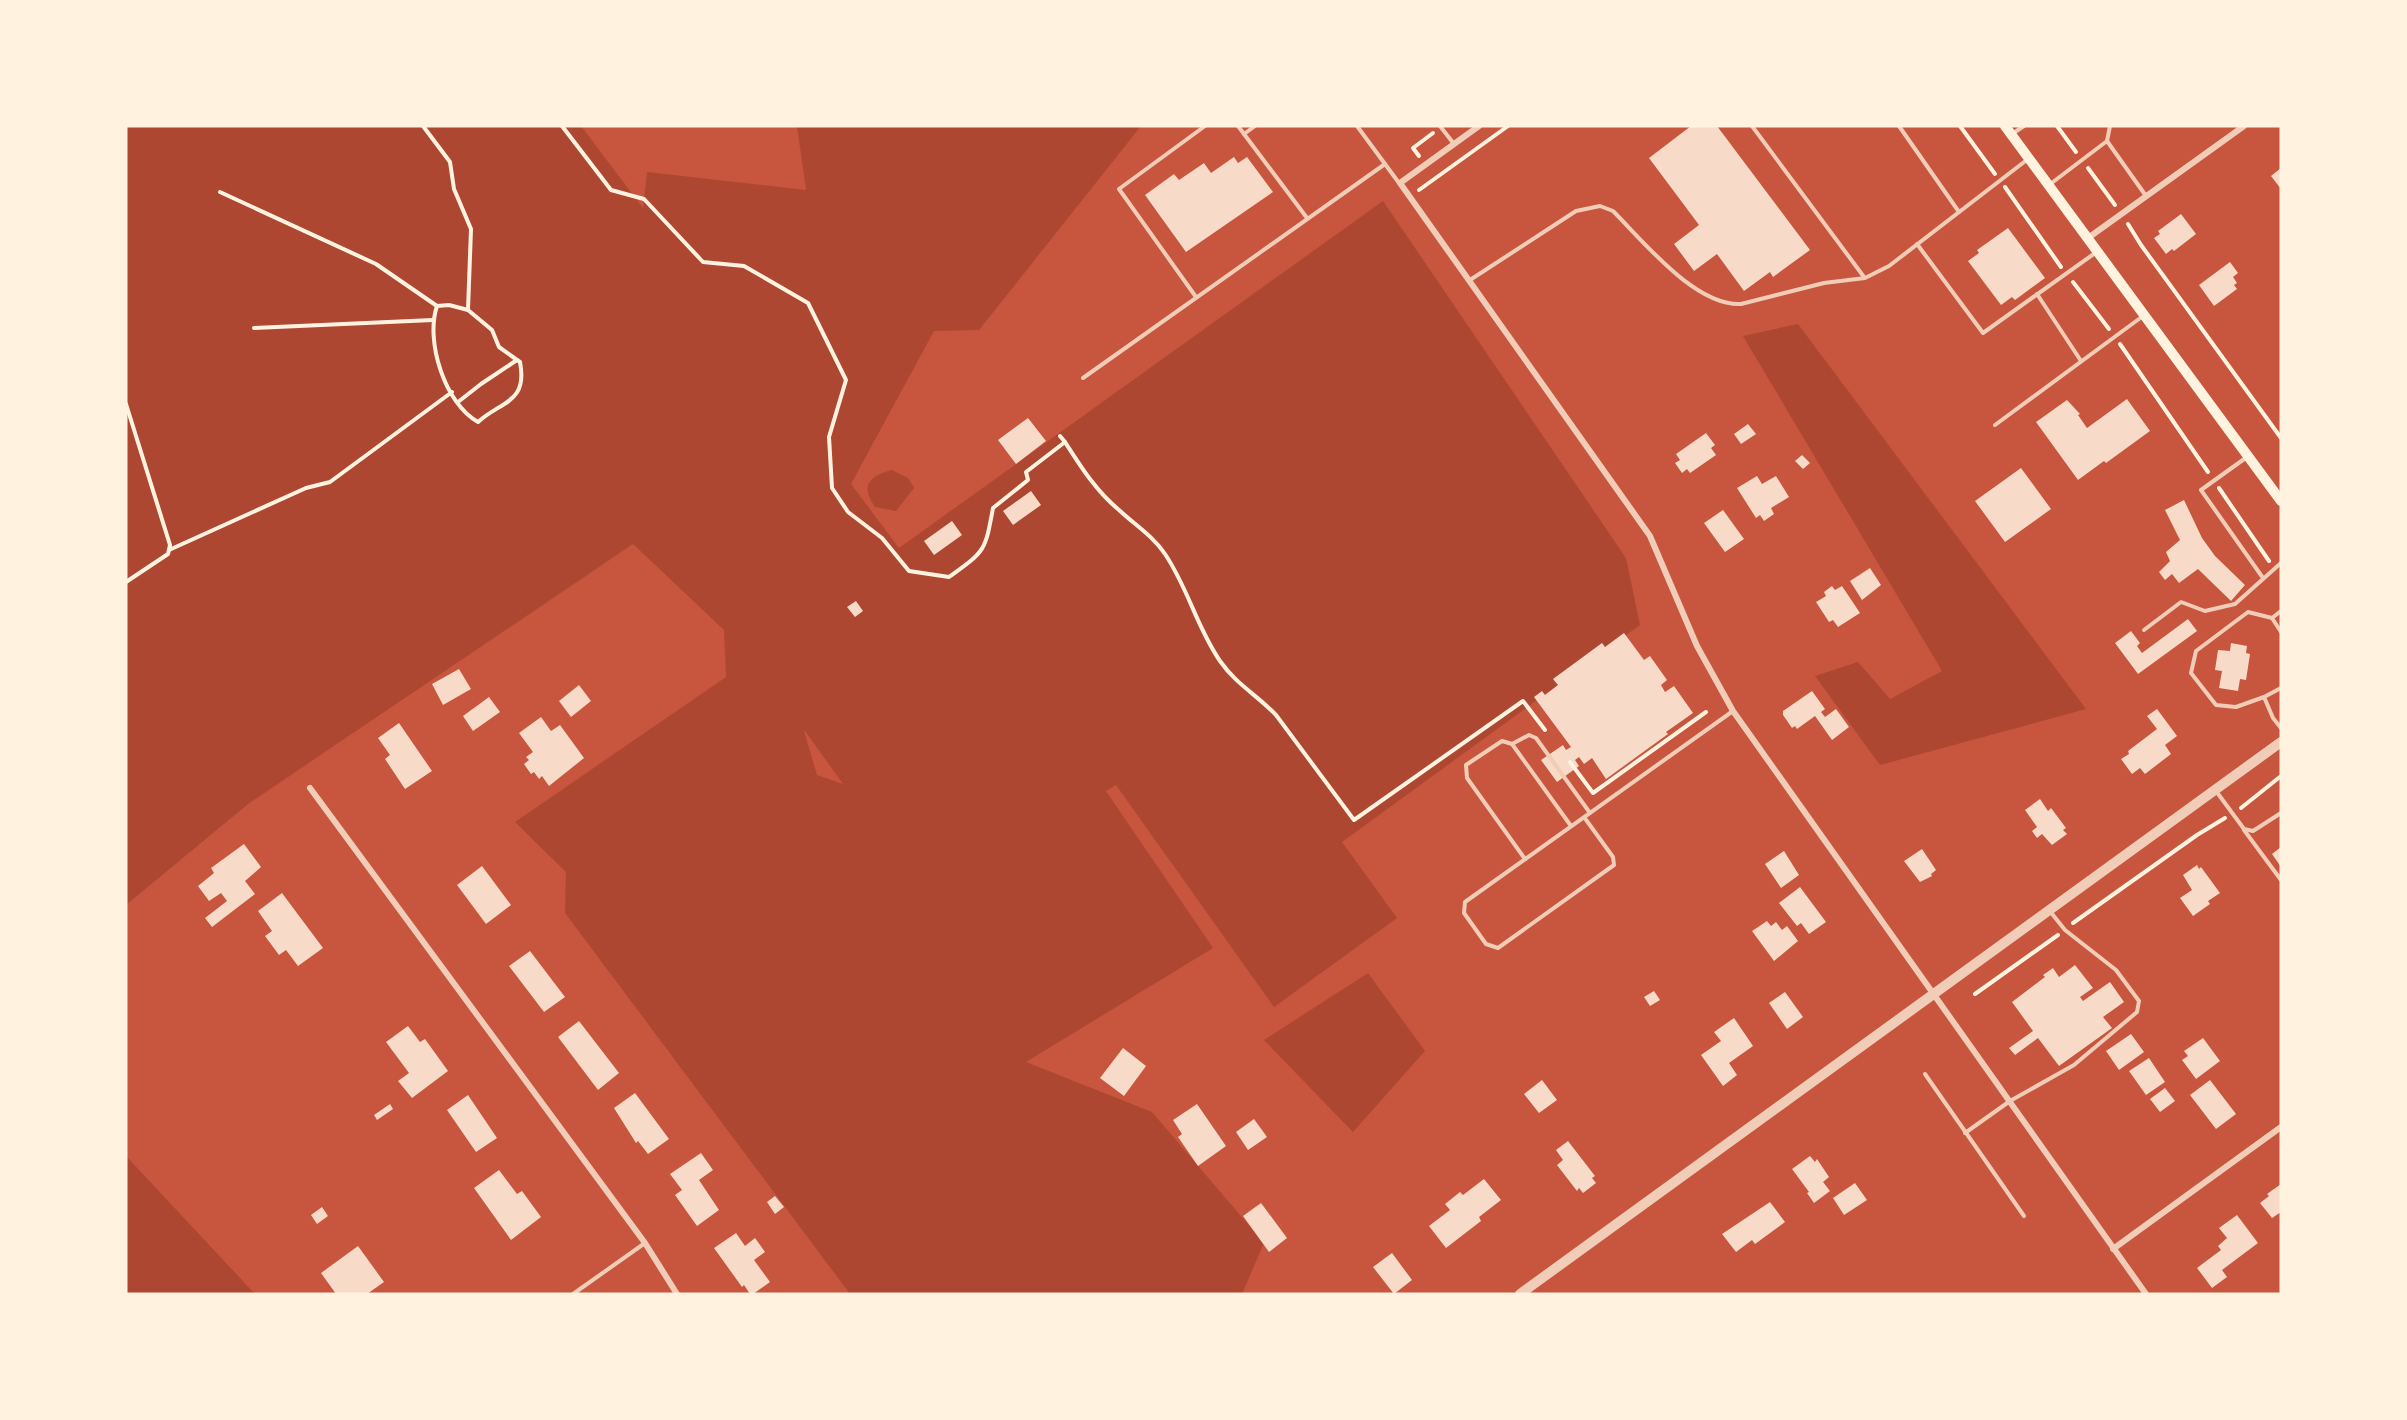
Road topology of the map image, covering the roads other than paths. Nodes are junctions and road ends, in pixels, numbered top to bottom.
1 (1206, 126) edge
2 (1238, 126) edge
3 (1255, 126) edge
4 (1357, 126) edge
5 (1440, 126) edge
6 (1479, 126) edge
7 (1752, 126) edge
8 (1899, 126) edge
9 (2024, 126) edge
10 (2110, 126) edge
11 (2244, 126) edge
12 (2008, 130) edge
13 (1244, 134) junction
14 (2107, 141) junction
15 (1454, 144) junction
16 (2029, 159) junction
17 (1384, 164) junction
18 (1400, 183) junction
19 (2049, 185) junction
20 (2146, 196) junction
21 (1959, 212) junction
22 (1307, 218) junction
23 (2088, 238) junction
24 (1917, 244) junction
25 (2097, 252) junction
26 (1865, 278) junction
27 (1470, 280) junction
28 (2037, 294) junction
29 (1196, 297) junction
30 (2144, 316) junction
31 (2081, 361) junction
32 (1083, 378) dead end
33 (1995, 425) dead end
34 (2248, 456) junction
35 (2280, 497) edge
36 (2281, 563) edge
37 (2263, 578) junction
38 (2281, 611) edge
39 (2272, 618) junction
40 (2144, 630) dead end
41 (2281, 632) edge
42 (2281, 688) edge
43 (2264, 697) junction
44 (1733, 711) junction
45 (2281, 728) edge
46 (2281, 742) edge
47 (1512, 744) junction
48 (310, 788) dead end
49 (2215, 790) junction
50 (1590, 813) junction
51 (2281, 813) edge
52 (1584, 817) junction
53 (1571, 826) junction
54 (2244, 829) junction
55 (1526, 859) junction
56 (2281, 880) edge
57 (2049, 910) junction
58 (1934, 994) junction
59 (1925, 1074) dead end
60 (2010, 1101) junction
61 (2281, 1127) edge
62 (1965, 1132) junction
63 (2024, 1216) dead end
64 (645, 1243) junction
65 (2113, 1249) junction
66 (573, 1294) edge
67 (677, 1294) edge
68 (1520, 1294) edge
69 (2146, 1294) edge

1 - 29 lane
2 - 13 lane
3 - 13 lane
4 - 17 lane
5 - 15 lane
6 - 15 street
7 - 26 lane
8 - 21 lane
9 - 12 lane
10 - 14 lane
11 - 20 street
12 - 16 main road
13 - 22 lane
14 - 19 lane
14 - 20 lane
15 - 18 street
16 - 19 main road
16 - 21 lane
17 - 18 lane
17 - 22 lane
18 - 27 street
19 - 23 main road
20 - 23 street
21 - 24 lane
22 - 29 lane
23 - 25 main road
24 - 26 lane
24 - 28 lane
25 - 28 lane
25 - 30 main road
26 - 27 lane
27 - 44 street
28 - 31 lane
29 - 32 lane
30 - 31 lane
30 - 34 main road
31 - 33 lane
34 - 35 main road
34 - 37 lane
36 - 37 lane
37 - 40 lane
38 - 39 lane
39 - 41 lane
39 - 43 lane
42 - 43 lane
43 - 45 lane
44 - 50 lane
44 - 58 street
46 - 49 street
47 - 50 lane
47 - 53 lane
47 - 55 lane
48 - 64 street
49 - 54 lane
49 - 57 street
50 - 52 lane
51 - 54 lane
52 - 53 lane
52 - 55 lane
53 - 55 lane
54 - 56 lane
57 - 58 street
57 - 60 lane
58 - 60 street
58 - 68 street
59 - 62 lane
60 - 62 lane
60 - 65 street
61 - 65 street
62 - 63 lane
64 - 66 lane
64 - 67 street
65 - 69 street

